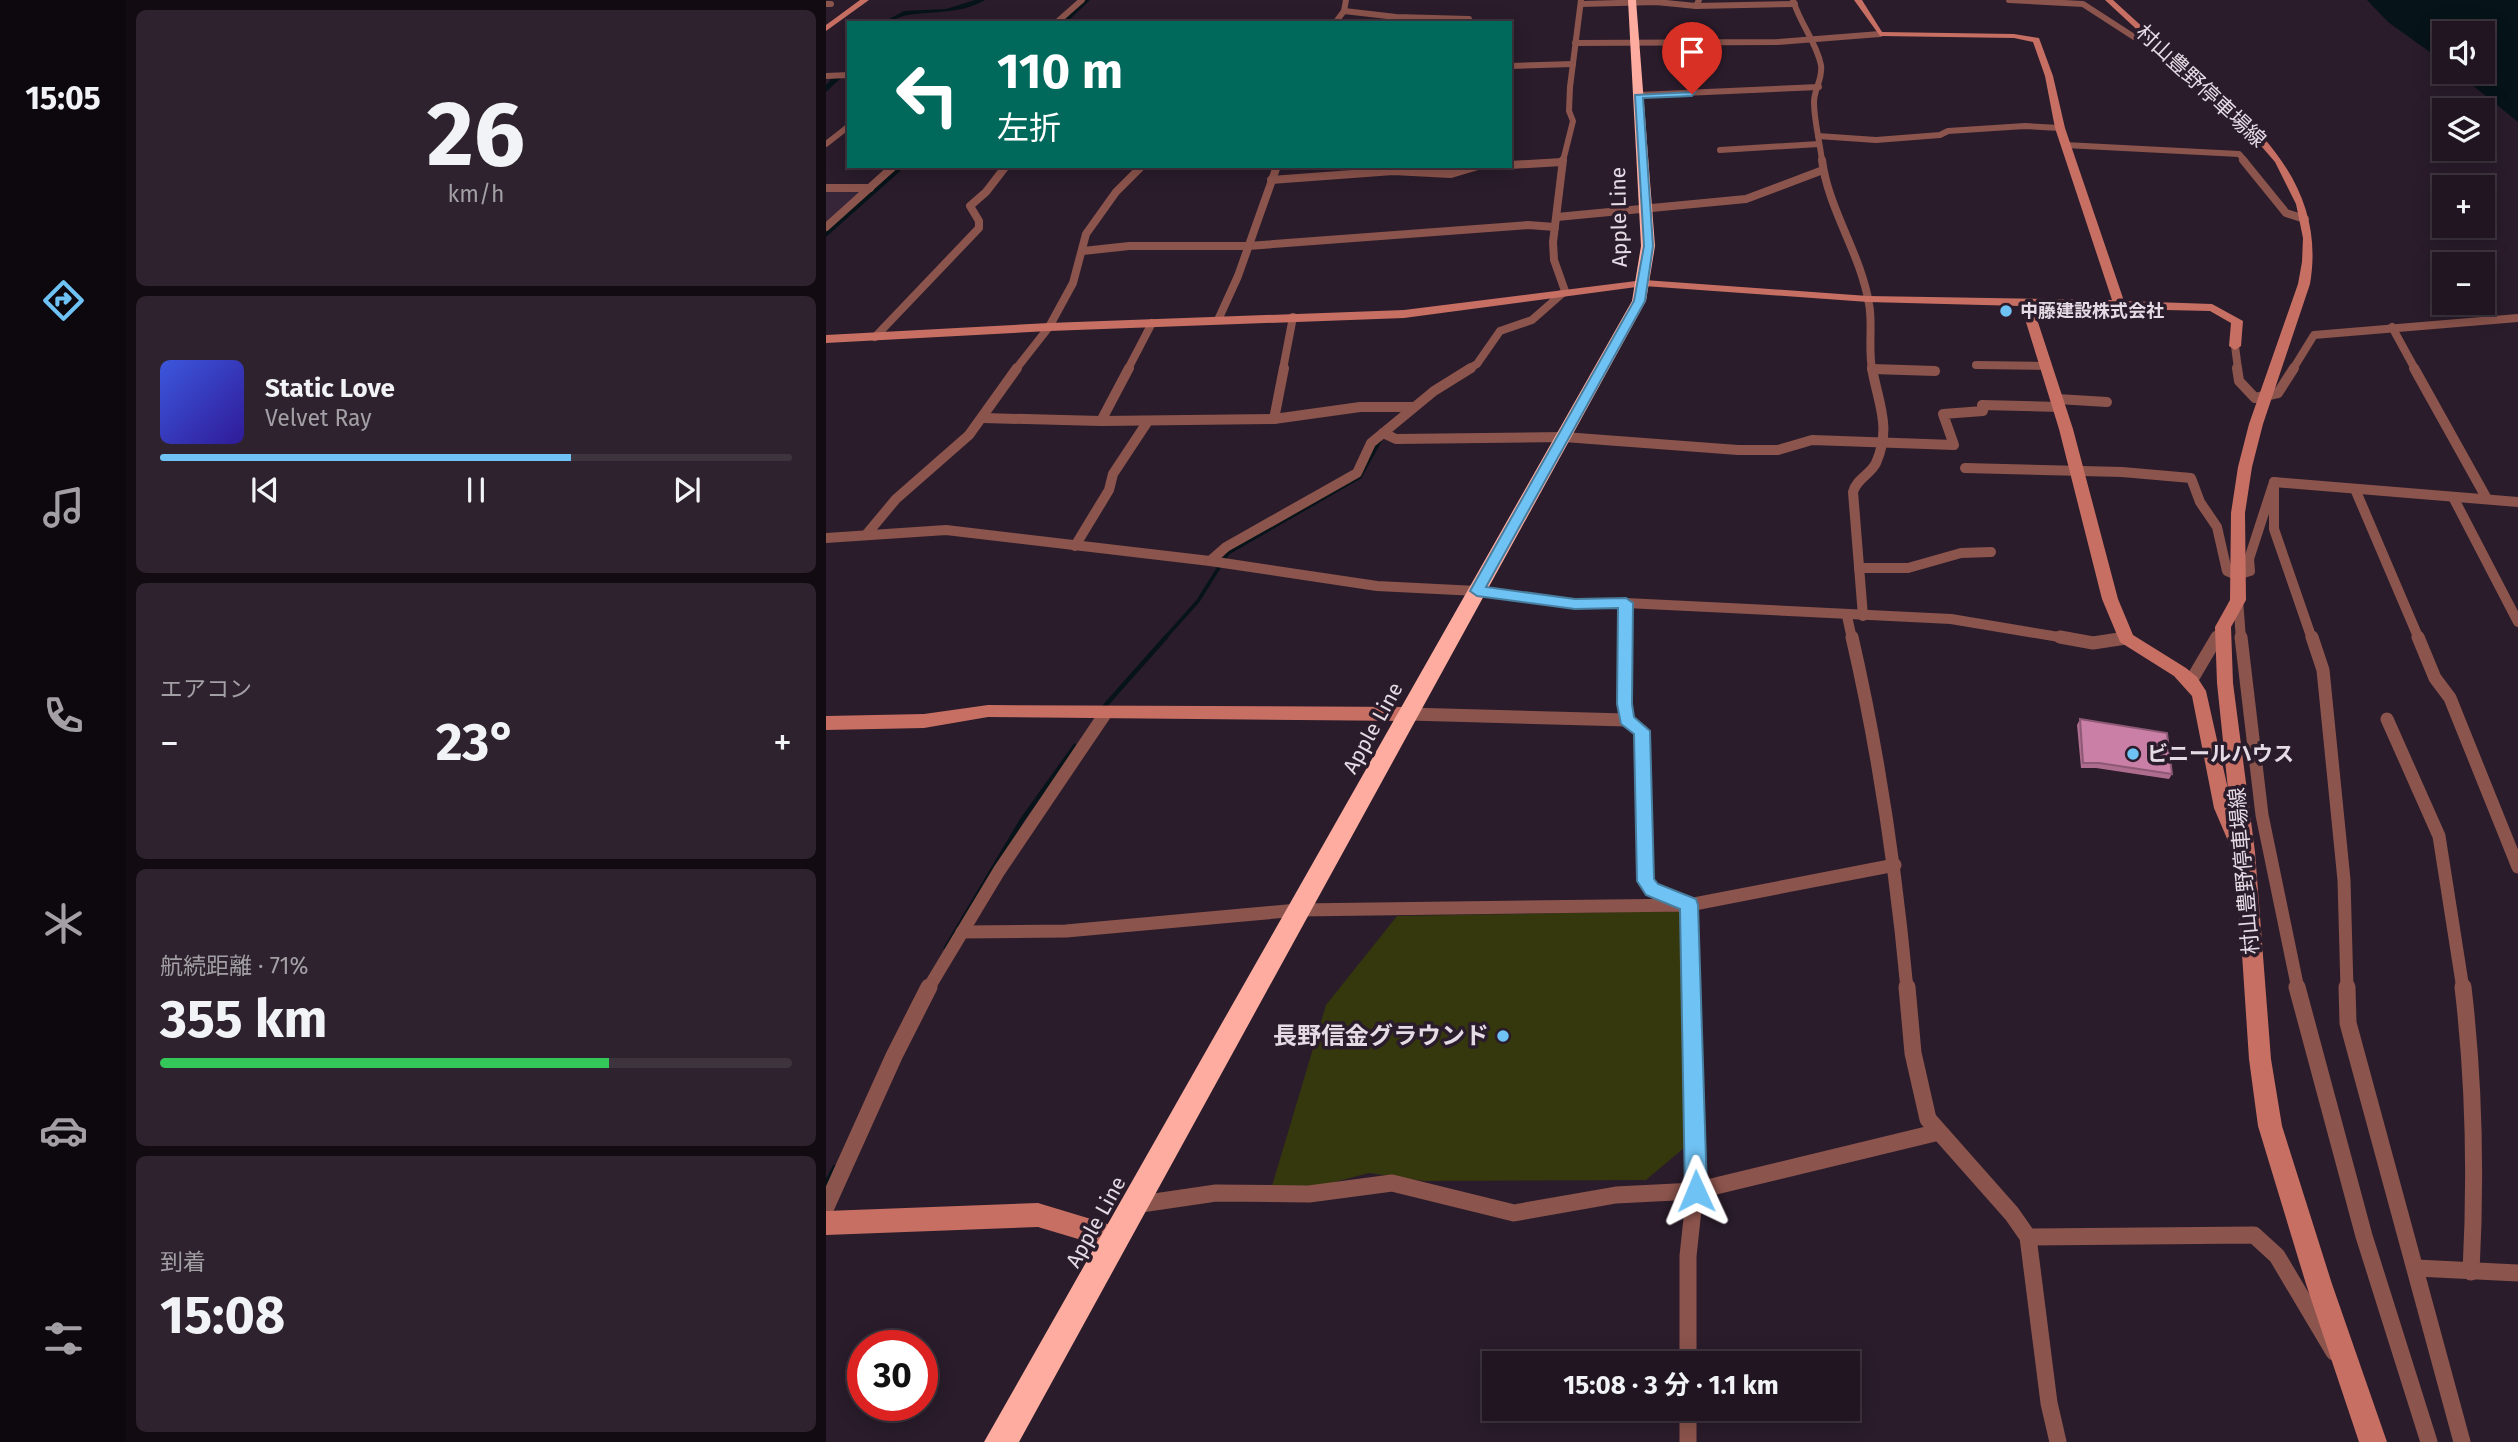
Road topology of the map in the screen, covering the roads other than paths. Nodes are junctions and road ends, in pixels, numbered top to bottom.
1 (865, 0) edge
2 (1082, 0) edge
3 (1346, 0) edge
4 (1857, 0) edge
5 (2009, 0) edge
6 (2109, 0) edge
7 (1581, 2) edge
8 (1632, 2) edge
9 (1794, 2) edge
10 (1698, 3) edge
11 (1343, 11) junction
12 (1058, 21) edge
13 (1336, 21) edge
14 (1469, 21) edge
15 (828, 25) edge
16 (1880, 34) junction
17 (2149, 37) junction
18 (1812, 41) junction
19 (1636, 42) junction
20 (1574, 43) junction
21 (1573, 64) junction
22 (1512, 66) edge
23 (847, 75) edge
24 (826, 76) edge
25 (1819, 87) junction
26 (1639, 95) junction
27 (847, 128) edge
28 (2060, 128) junction
29 (1819, 140) junction
30 (826, 144) edge
31 (2065, 145) junction
32 (1720, 150) dead end
33 (1562, 163) junction
34 (1512, 164) edge
35 (892, 168) edge
36 (1004, 168) edge
37 (1140, 168) edge
38 (1276, 168) edge
39 (1471, 168) edge
40 (1823, 170) junction
41 (1271, 180) junction
42 (826, 188) edge
43 (870, 188) junction
44 (1646, 209) junction
45 (1557, 217) junction
46 (2305, 219) junction
47 (826, 227) edge
48 (1555, 227) junction
49 (1248, 246) junction
50 (1083, 251) junction
51 (1644, 282) junction
52 (1565, 291) junction
53 (1868, 299) junction
54 (2026, 303) junction
55 (2119, 304) junction
56 (1293, 317) junction
57 (2518, 318) edge
58 (1218, 320) junction
59 (1152, 323) junction
60 (1049, 327) junction
61 (2392, 327) junction
62 (875, 337) junction
63 (826, 339) edge
64 (2235, 346) joint
65 (1976, 365) dead end
66 (2047, 366) junction
67 (1872, 369) junction
68 (1935, 371) dead end
69 (2265, 399) junction
70 (2107, 402) dead end
71 (2058, 403) junction
72 (1412, 407) junction
73 (983, 418) junction
74 (1274, 419) junction
75 (1148, 421) junction
76 (1101, 422) junction
77 (1383, 433) junction
78 (1564, 437) junction
79 (1883, 443) junction
80 (1965, 468) dead end
81 (2077, 471) junction
82 (2274, 482) junction
83 (2355, 489) junction
84 (2453, 497) junction
85 (2487, 499) junction
86 (2518, 502) edge
87 (866, 535) junction
88 (826, 538) edge
89 (1075, 545) junction
90 (1991, 552) dead end
91 (1210, 561) junction
92 (1859, 568) junction
93 (2237, 575) junction
94 (1477, 591) junction
95 (2238, 600) junction
96 (1626, 603) junction
97 (1847, 616) junction
98 (1863, 617) junction
99 (2518, 622) edge
100 (2223, 627) junction
101 (2126, 638) junction
102 (2191, 681) junction
103 (1105, 713) junction
104 (1409, 713) junction
105 (2387, 719) dead end
106 (1626, 720) junction
107 (826, 723) edge
108 (2245, 852) junction
109 (1895, 865) junction
110 (2518, 867) edge
111 (1689, 905) junction
112 (1298, 910) junction
113 (962, 932) junction
114 (1939, 1132) junction
115 (1696, 1191) junction
116 (1133, 1205) junction
117 (826, 1208) edge
118 (826, 1223) edge
119 (2028, 1237) junction
120 (1115, 1238) junction
121 (2416, 1268) junction
122 (2471, 1272) junction
123 (2518, 1273) edge
124 (1688, 1351) edge
125 (2347, 1369) junction
126 (1688, 1421) edge
127 (1001, 1442) edge
128 (1688, 1442) edge
129 (2058, 1442) edge
130 (2373, 1442) edge
131 (2429, 1442) edge
132 (2462, 1442) edge

1 - 15 street
2 - 12 street
3 - 11 street
4 - 16 street
5 - 17 street
6 - 17 street, 村山豊野停車場線
7 - 8 street
7 - 20 street
8 - 10 street
8 - 19 highway, Apple Line
9 - 10 street
9 - 18 street
11 - 13 street
11 - 14 street
16 - 18 street
16 - 28 street
17 - 46 street, 村山豊野停車場線
18 - 19 street
18 - 25 street
19 - 20 street
19 - 26 highway, Apple Line
20 - 21 street
21 - 22 street
21 - 33 street
23 - 24 street
25 - 26 street
25 - 29 street
26 - 44 highway, Apple Line
27 - 30 street
28 - 29 street
28 - 31 street
29 - 32 street
29 - 40 street
31 - 46 street
31 - 55 street
33 - 34 street
33 - 45 street
35 - 43 street
36 - 62 street
37 - 50 street
38 - 41 street
39 - 41 street
40 - 44 street
40 - 53 street
41 - 49 street
42 - 43 street
43 - 47 street
44 - 45 street
44 - 51 highway, Apple Line
45 - 48 street
46 - 69 street, 村山豊野停車場線
48 - 49 street
48 - 52 street
49 - 50 street
49 - 58 street
50 - 60 street
51 - 52 street
51 - 53 street
51 - 78 highway, Apple Line
52 - 56 street
52 - 72 street
53 - 54 street
53 - 67 street
54 - 55 street
54 - 66 street
55 - 64 street
56 - 58 street
56 - 74 street
57 - 61 street
58 - 59 street
59 - 60 street
59 - 76 street
60 - 62 street
60 - 73 street
61 - 69 street
61 - 85 street
62 - 63 street
64 - 69 street
65 - 66 street
66 - 71 street
67 - 68 street
67 - 79 street
69 - 93 street, 村山豊野停車場線
70 - 71 street
71 - 79 street
71 - 81 street
72 - 74 street
72 - 77 street
73 - 76 street
73 - 87 street
74 - 75 street
75 - 76 street
75 - 89 street
77 - 78 street
77 - 91 street
78 - 79 street
78 - 94 highway, Apple Line
79 - 92 street
80 - 81 street
81 - 93 street
81 - 101 street
82 - 83 street
82 - 93 street
82 - 121 street
83 - 84 street
83 - 110 street
84 - 85 street
84 - 99 street
85 - 86 street
87 - 88 street
87 - 89 street
89 - 91 street
90 - 92 street
91 - 94 street
92 - 98 street
93 - 95 street, 村山豊野停車場線
94 - 96 street
94 - 104 highway, Apple Line
95 - 100 street
95 - 131 street
96 - 97 street
96 - 106 street
97 - 98 street
97 - 109 street
98 - 101 street
100 - 102 street
100 - 108 street, 村山豊野停車場線
101 - 102 street
102 - 108 street
103 - 104 street
103 - 107 street
103 - 113 street
104 - 106 street
104 - 112 highway, Apple Line
105 - 122 street
106 - 111 street
108 - 125 street, 村山豊野停車場線
109 - 111 street
109 - 114 street
111 - 112 street
111 - 115 street
112 - 113 street
112 - 116 highway, Apple Line
113 - 117 street
114 - 115 street
114 - 119 street
115 - 116 street
115 - 124 street
116 - 120 highway, Apple Line
118 - 120 street
119 - 125 street
119 - 129 street
120 - 127 highway, Apple Line
121 - 122 street
121 - 132 street
122 - 123 street
125 - 130 street, 村山豊野停車場線
126 - 128 street

